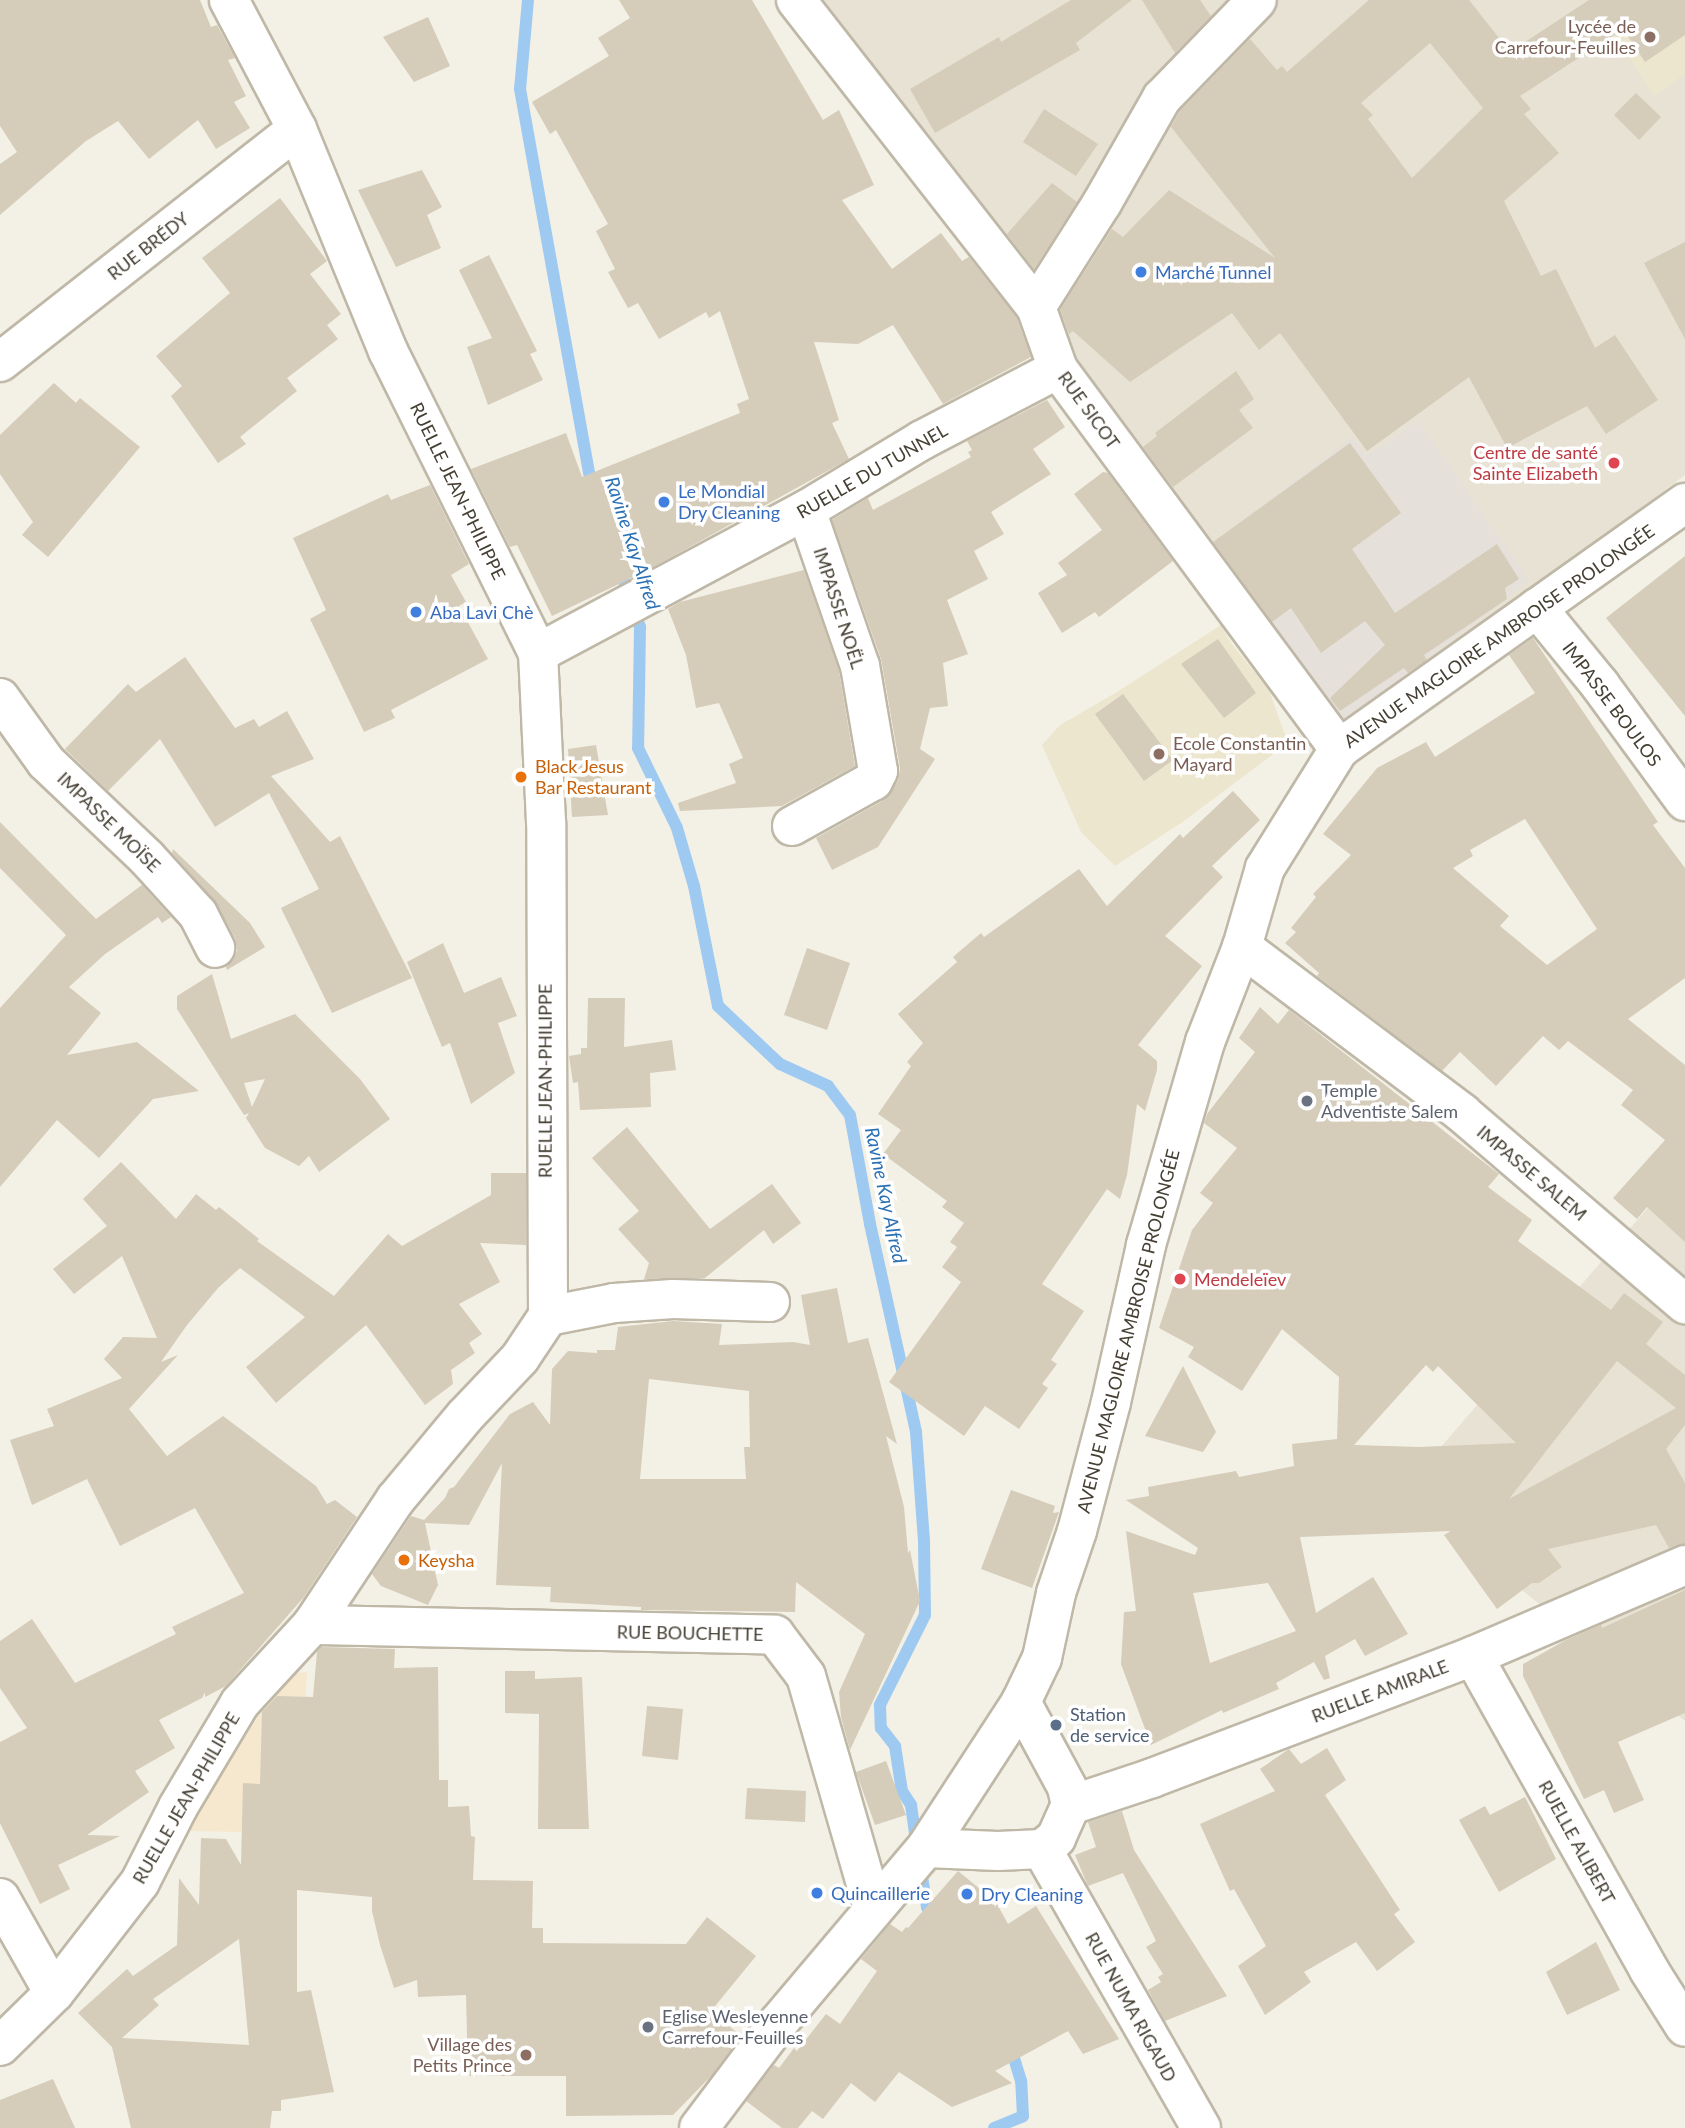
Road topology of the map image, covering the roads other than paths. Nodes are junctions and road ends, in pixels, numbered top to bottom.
1 (229, 0) edge
2 (796, 0) edge
3 (1257, 0) edge
4 (297, 129) junction
5 (1036, 307) junction
6 (0, 362) edge
7 (1058, 369) junction
8 (1685, 503) edge
9 (806, 510) junction
10 (1537, 608) junction
11 (538, 653) junction
12 (0, 698) edge
13 (1339, 749) junction
14 (1685, 801) edge
15 (792, 826) dead end
16 (1241, 947) junction
17 (215, 948) dead end
18 (770, 1302) dead end
19 (1685, 1304) edge
20 (548, 1316) junction
21 (1685, 1565) edge
22 (312, 1625) junction
23 (1473, 1656) junction
24 (1021, 1702) junction
25 (1071, 1805) junction
26 (926, 1847) junction
27 (1042, 1849) junction
28 (0, 1898) edge
29 (873, 1908) junction
30 (54, 1993) junction
31 (1685, 2027) edge
32 (0, 2046) edge
33 (699, 2128) edge
34 (1201, 2128) edge

1 - 4 street, RUELLE JEAN-PHILIPPE
2 - 5 street, RUE SICOT
3 - 5 street
4 - 6 street, RUE BRÉDY
4 - 11 street, RUELLE JEAN-PHILIPPE
5 - 7 street, RUE SICOT
7 - 9 street, RUELLE DU TUNNEL
7 - 13 street, RUE SICOT
8 - 10 street, AVENUE MAGLOIRE AMBROISE PROLONGÉE
9 - 11 street, RUELLE DU TUNNEL
9 - 15 street, IMPASSE NOËL
10 - 13 street, AVENUE MAGLOIRE AMBROISE PROLONGÉE
10 - 14 street, IMPASSE BOULOS
11 - 20 street, RUELLE JEAN-PHILIPPE
12 - 17 street, IMPASSE MOÏSE
13 - 16 street, AVENUE MAGLOIRE AMBROISE PROLONGÉE
16 - 19 street, IMPASSE SALEM
16 - 24 street, AVENUE MAGLOIRE AMBROISE PROLONGÉE
18 - 20 street
20 - 22 street, RUELLE JEAN-PHILIPPE
21 - 23 street, RUELLE AMIRALE
22 - 29 street, RUE BOUCHETTE
22 - 30 street, RUELLE JEAN-PHILIPPE
23 - 25 street, RUELLE AMIRALE
23 - 31 street, RUELLE ALIBERT
24 - 25 street
24 - 26 street, AVENUE MAGLOIRE AMBROISE PROLONGÉE
25 - 27 street
26 - 27 street
26 - 29 street, AVENUE MAGLOIRE AMBROISE PROLONGÉE
27 - 34 street, RUE NUMA RIGAUD
28 - 30 street
29 - 33 street, AVENUE MAGLOIRE AMBROISE PROLONGÉE
30 - 32 street, RUELLE JEAN-PHILIPPE

